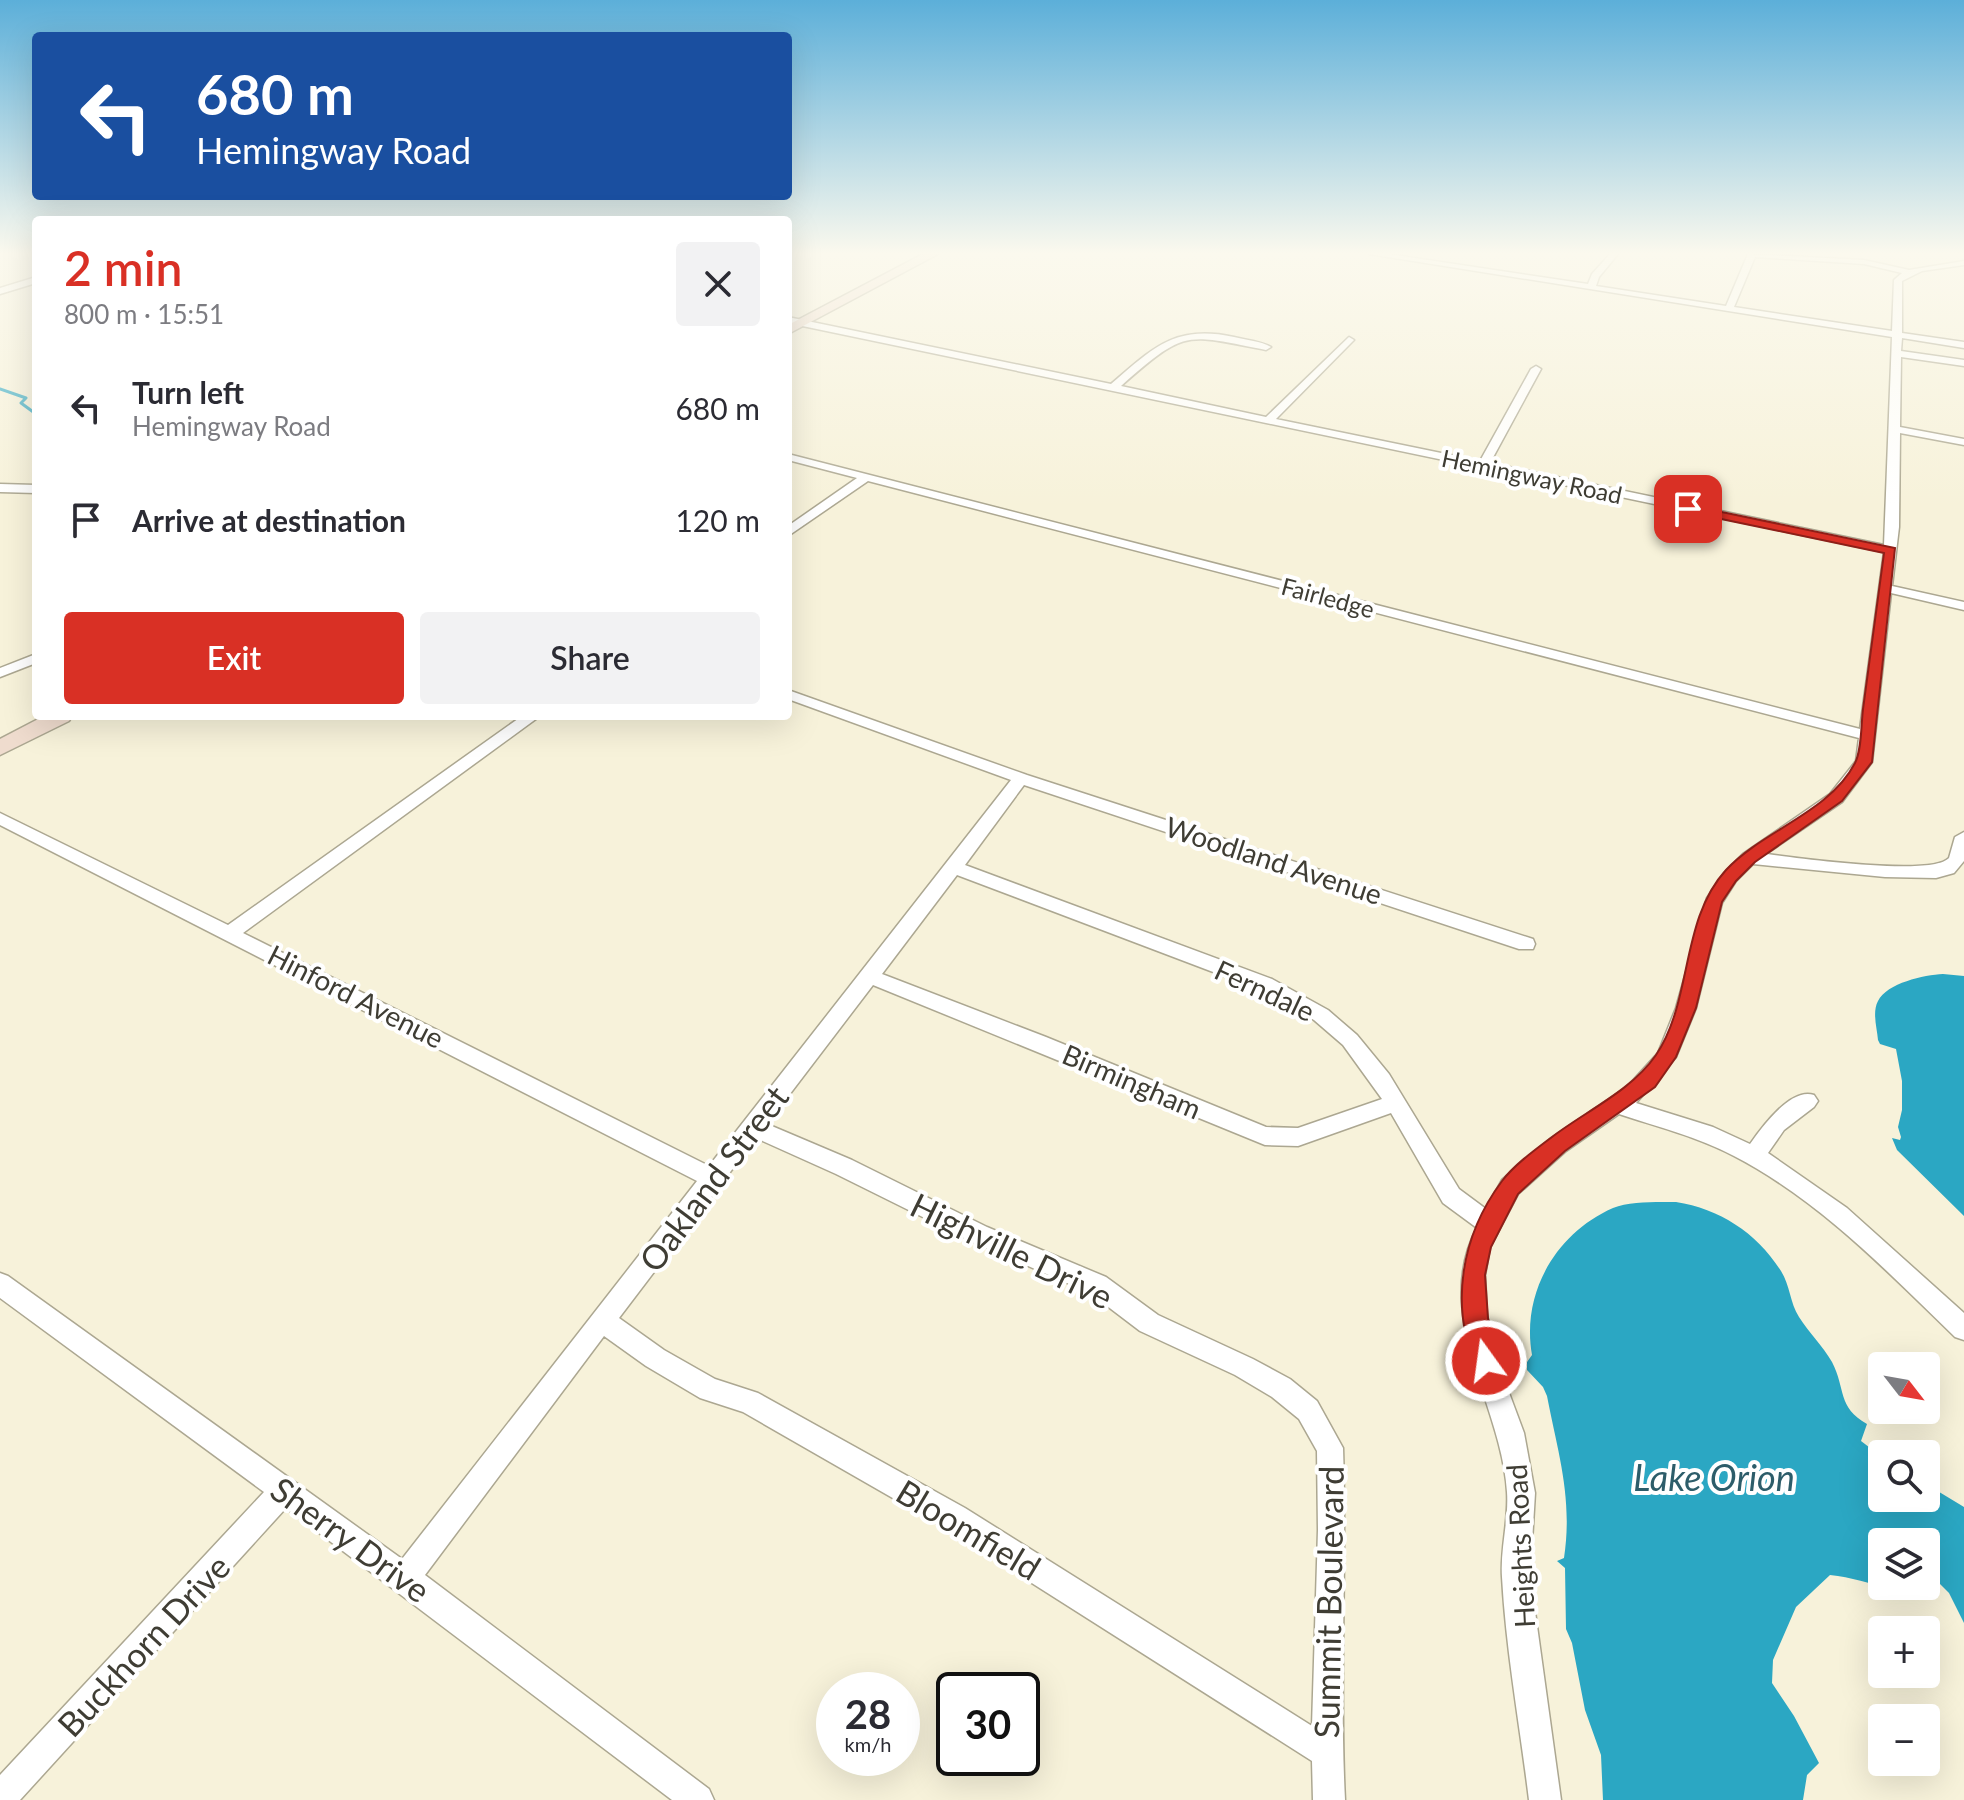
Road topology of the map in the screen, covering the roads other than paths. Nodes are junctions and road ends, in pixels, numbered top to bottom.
1 (858, 338) edge
2 (1183, 338) edge
3 (1214, 338) edge
4 (1868, 338) edge
5 (1896, 338) edge
6 (1349, 340) dead end
7 (1896, 344) junction
8 (1964, 345) edge
9 (1266, 347) dead end
10 (1964, 363) edge
11 (1536, 369) dead end
12 (1113, 388) junction
13 (1269, 420) junction
14 (1894, 429) junction
15 (1964, 442) edge
16 (792, 458) edge
17 (1483, 466) junction
18 (867, 477) junction
19 (0, 488) edge
20 (32, 489) edge
21 (792, 529) edge
22 (1890, 550) junction
23 (1885, 588) junction
24 (1964, 606) edge
25 (32, 660) edge
26 (0, 673) edge
27 (792, 695) edge
28 (53, 720) edge
29 (526, 720) edge
30 (1868, 736) junction
31 (0, 748) edge
32 (1021, 778) junction
33 (0, 818) edge
34 (1964, 837) edge
35 (1749, 858) junction
36 (954, 867) junction
37 (231, 932) junction
38 (1526, 944) dead end
39 (869, 976) junction
40 (1807, 1101) dead end
41 (1397, 1102) junction
42 (1617, 1105) junction
43 (750, 1126) junction
44 (1754, 1156) junction
45 (710, 1177) junction
46 (1490, 1225) junction
47 (0, 1284) edge
48 (603, 1321) junction
49 (1964, 1329) edge
50 (1308, 1410) joint
51 (284, 1491) junction
52 (405, 1578) junction
53 (1327, 1753) junction
54 (0, 1798) edge
55 (698, 1800) edge
56 (1329, 1800) edge
57 (1545, 1800) edge

1 - 12 street, Hemingway Road
2 - 12 street
3 - 9 street
4 - 7 street
5 - 7 street, Heights Road
6 - 13 street
7 - 8 street
7 - 10 street
7 - 14 street, Heights Road
11 - 17 street
12 - 13 street, Hemingway Road
13 - 17 street, Hemingway Road
14 - 15 street
14 - 22 street, Heights Road
16 - 18 street, Fairledge
17 - 22 street, Hemingway Road
18 - 21 street
18 - 30 street, Fairledge
19 - 20 street
22 - 23 street, Heights Road
23 - 24 street
23 - 30 street, Heights Road
25 - 26 street
27 - 32 street, Woodland Avenue
28 - 31 main road
29 - 37 street
30 - 35 street, Heights Road
32 - 36 street, Oakland Street
32 - 38 street, Woodland Avenue
33 - 37 street, Hinford Avenue
34 - 35 street
35 - 42 street, Heights Road
36 - 39 street, Oakland Street
36 - 41 street, Ferndale
37 - 45 street, Hinford Avenue
39 - 41 street, Birmingham
39 - 43 street, Oakland Street
40 - 44 street
41 - 46 street, Ferndale
42 - 44 street
42 - 46 street, Heights Road
43 - 45 street, Oakland Street
43 - 50 street, Highville Drive
44 - 49 street
45 - 48 street, Oakland Street
46 - 57 street, Heights Road
47 - 51 street, Sherry Drive
48 - 52 street, Oakland Street
48 - 53 street, Bloomfield
50 - 53 street, Summit Boulevard
51 - 52 street, Sherry Drive
51 - 54 street, Buckhorn Drive
52 - 55 street, Sherry Drive
53 - 56 street, Summit Boulevard

